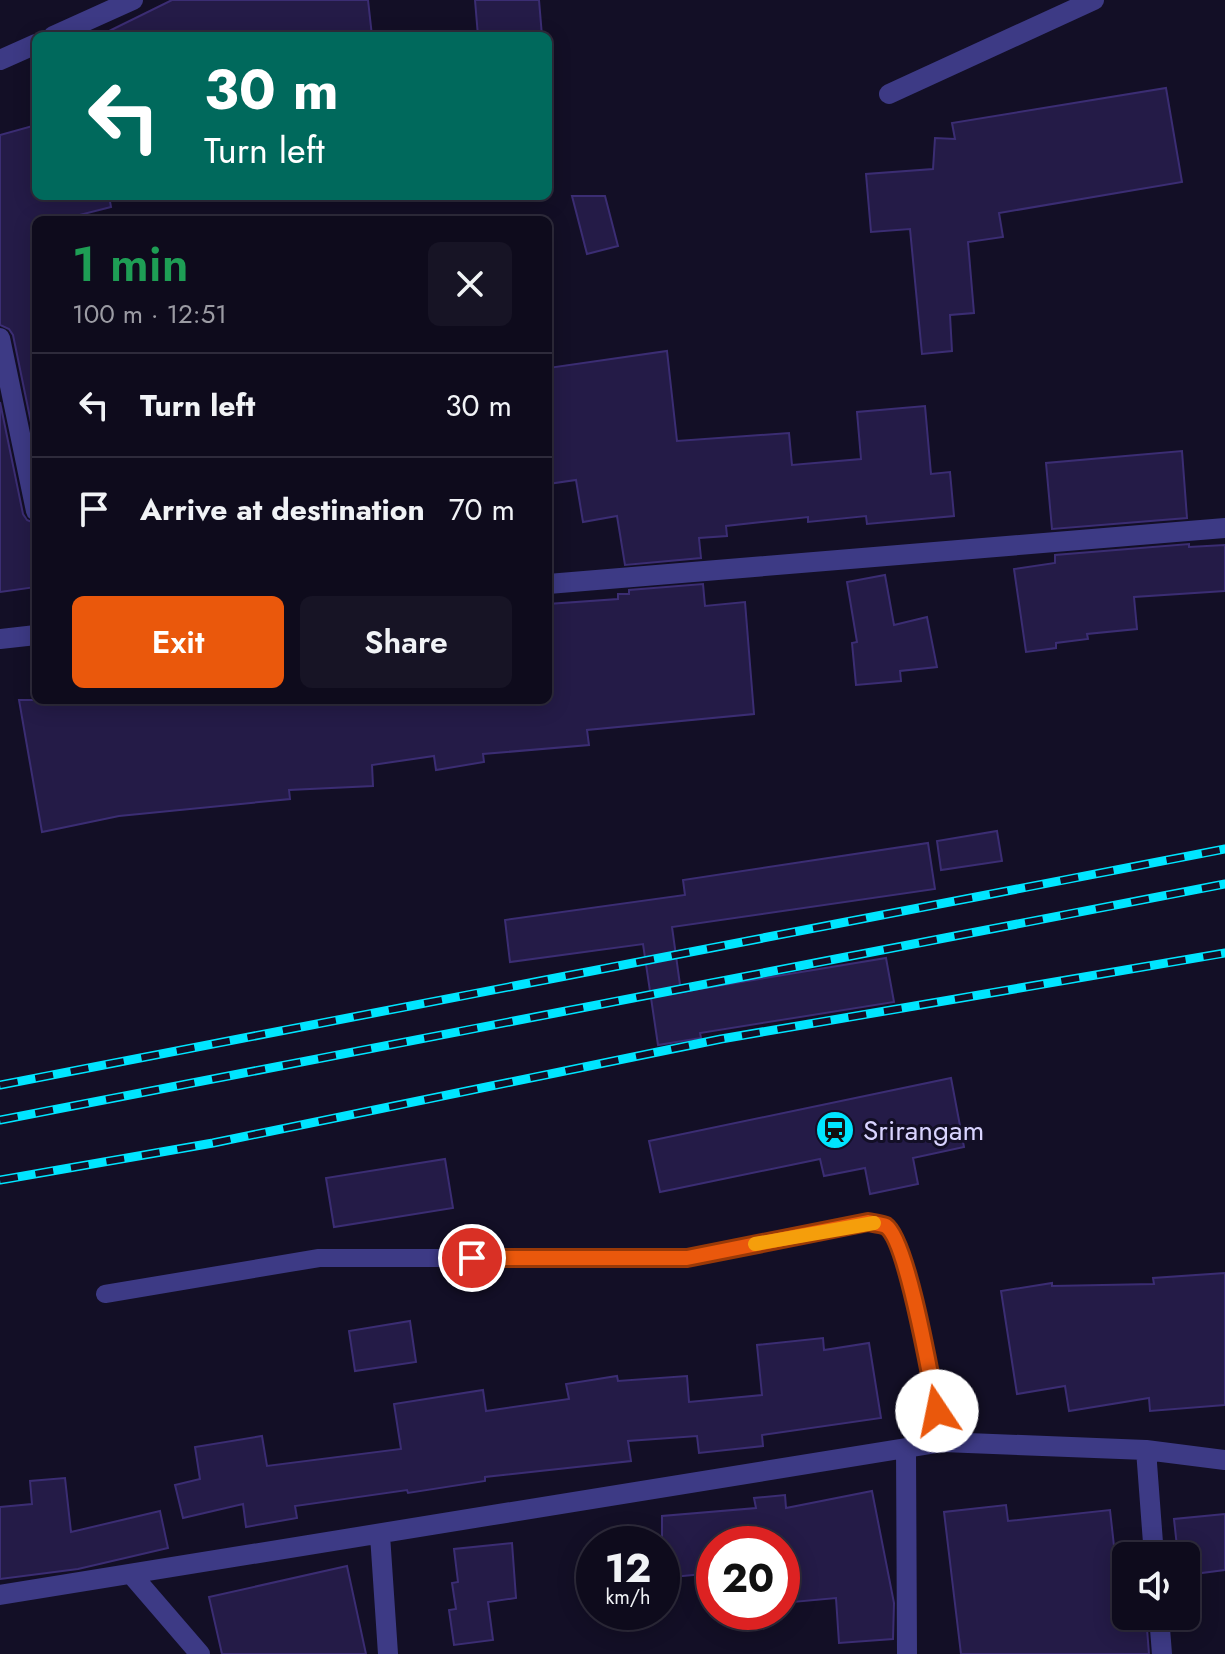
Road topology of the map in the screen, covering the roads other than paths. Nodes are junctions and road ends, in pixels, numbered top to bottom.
1 (1094, 0) edge
2 (120, 3) edge
3 (61, 32) edge
4 (32, 46) edge
5 (0, 60) edge
6 (889, 94) dead end
7 (0, 338) edge
8 (32, 492) edge
9 (1225, 528) edge
10 (552, 584) edge
11 (32, 635) edge
12 (0, 639) edge
13 (105, 1294) dead end
14 (943, 1442) junction
15 (906, 1448) junction
16 (1146, 1450) junction
17 (1225, 1460) edge
18 (380, 1535) junction
19 (1153, 1542) edge
20 (131, 1574) junction
21 (0, 1595) edge
22 (1160, 1630) edge
23 (200, 1654) edge
24 (388, 1654) edge
25 (907, 1654) edge
26 (1162, 1654) edge

1 - 6 street
2 - 3 street
4 - 5 street
7 - 8 street
9 - 10 street
11 - 12 street
13 - 14 lane
14 - 15 street
14 - 16 street
15 - 18 street
15 - 25 street
16 - 17 street
16 - 19 street
18 - 20 street
18 - 24 street
20 - 21 street
20 - 23 street
22 - 26 street

